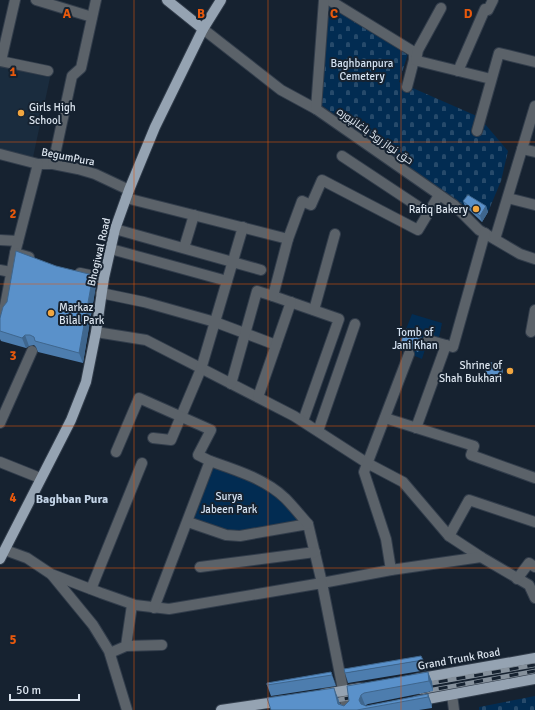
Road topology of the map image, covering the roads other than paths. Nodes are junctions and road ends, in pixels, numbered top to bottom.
1 (15, 0) edge
2 (36, 0) edge
3 (96, 0) edge
4 (168, 0) edge
5 (221, 0) edge
6 (324, 0) edge
7 (329, 0) edge
8 (493, 0) edge
9 (441, 8) dead end
10 (92, 17) junction
11 (203, 29) junction
12 (415, 60) junction
13 (0, 61) edge
14 (535, 62) edge
15 (48, 71) dead end
16 (458, 71) junction
17 (491, 79) junction
18 (407, 86) dead end
19 (535, 106) edge
20 (316, 109) junction
21 (477, 131) dead end
22 (522, 149) junction
23 (535, 152) edge
24 (0, 154) edge
25 (342, 156) dead end
26 (38, 164) junction
27 (53, 164) junction
28 (128, 194) junction
29 (439, 195) junction
30 (508, 198) junction
31 (535, 205) edge
32 (428, 213) junction
33 (194, 215) junction
34 (243, 227) junction
35 (115, 229) junction
36 (485, 233) junction
37 (335, 234) dead end
38 (288, 239) junction
39 (495, 239) junction
40 (0, 240) edge
41 (18, 241) junction
42 (184, 248) junction
43 (111, 249) junction
44 (15, 253) junction
45 (535, 259) edge
46 (37, 260) edge
47 (233, 262) junction
48 (0, 270) edge
49 (261, 270) dead end
50 (73, 271) edge
51 (11, 272) junction
52 (104, 278) junction
53 (227, 281) junction
54 (102, 293) junction
55 (273, 296) junction
56 (291, 302) junction
57 (0, 310) edge
58 (314, 310) junction
59 (535, 310) edge
60 (215, 322) junction
61 (355, 324) dead end
62 (96, 332) junction
63 (531, 332) dead end
64 (245, 333) junction
65 (428, 340) dead end
66 (276, 345) junction
67 (446, 345) junction
68 (32, 351) dead end
69 (409, 354) dead end
70 (201, 369) junction
71 (231, 384) junction
72 (258, 397) junction
73 (181, 417) junction
74 (385, 418) junction
75 (303, 422) junction
76 (0, 423) edge
77 (416, 428) junction
78 (318, 431) junction
79 (153, 438) dead end
80 (116, 452) dead end
81 (210, 460) junction
82 (0, 462) edge
83 (142, 463) dead end
84 (367, 463) junction
85 (40, 478) junction
86 (535, 478) edge
87 (188, 522) junction
88 (535, 522) edge
89 (308, 524) junction
90 (449, 536) junction
91 (5, 550) junction
92 (315, 552) junction
93 (481, 557) junction
94 (0, 559) edge
95 (200, 567) dead end
96 (535, 567) edge
97 (391, 570) junction
98 (51, 574) junction
99 (517, 579) junction
100 (322, 583) junction
101 (91, 589) junction
102 (535, 598) edge
103 (132, 604) junction
104 (154, 608) junction
105 (126, 646) junction
106 (162, 646) dead end
107 (110, 653) junction
108 (535, 658) edge
109 (535, 679) edge
110 (404, 681) edge
111 (374, 686) edge
112 (344, 691) junction
113 (452, 695) junction
114 (313, 696) edge
115 (290, 699) edge
116 (409, 703) edge
117 (127, 710) edge
118 (221, 710) edge
119 (347, 710) edge
120 (454, 710) edge

1 - 13 street
2 - 10 street
3 - 10 street
4 - 11 main road
5 - 11 main road, Bhogiwal Road
6 - 20 street
7 - 12 street
8 - 16 street
9 - 12 street
10 - 27 street
11 - 20 street, حق نواز روڈ باغانپورہ
11 - 28 main road, Bhogiwal Road
12 - 16 street
12 - 18 street
13 - 15 street
14 - 17 street
16 - 17 street
17 - 21 street
19 - 22 street
20 - 29 street, حق نواز روڈ باغانپورہ
22 - 23 street
22 - 30 street
24 - 26 street, BegumPura
25 - 32 street
26 - 27 street, BegumPura
26 - 41 street
27 - 28 street, BegumPura
28 - 33 street, BegumPura
28 - 35 main road, Bhogiwal Road
29 - 32 street
29 - 36 street, حق نواز روڈ باغانپورہ
30 - 31 street
30 - 39 street
32 - 38 street
33 - 34 street, BegumPura
33 - 42 street
34 - 38 street, BegumPura
34 - 47 street
35 - 42 street
35 - 43 main road, Bhogiwal Road
36 - 39 street, حق نواز روڈ باغانپورہ
36 - 67 street
37 - 58 street
38 - 55 street
39 - 45 street, حق نواز روڈ باغانپورہ
40 - 41 street
41 - 44 street
42 - 47 street
43 - 52 main road, Bhogiwal Road
43 - 53 street
44 - 46 street
44 - 51 street
47 - 49 street
47 - 53 street
48 - 51 street
50 - 52 street
51 - 57 street
52 - 54 main road, Bhogiwal Road
53 - 60 street
54 - 60 street
54 - 62 main road, Bhogiwal Road
55 - 56 street
55 - 64 street
56 - 58 street
56 - 66 street
58 - 75 street
59 - 63 street
60 - 64 street
60 - 70 street
61 - 78 street
62 - 70 street
62 - 85 main road, Bhogiwal Road
64 - 66 street
64 - 71 street
65 - 67 street
66 - 72 street
67 - 77 street
68 - 76 street
69 - 74 street
70 - 71 street
70 - 73 street
71 - 72 street
72 - 75 street
73 - 79 street
73 - 80 street
73 - 81 street
74 - 77 street
74 - 84 street
75 - 78 street
77 - 86 street
78 - 84 street
81 - 87 street
81 - 89 street
82 - 85 street
83 - 101 street
84 - 90 street
84 - 97 street
85 - 91 main road, Bhogiwal Road
87 - 89 street
87 - 104 street
88 - 90 street
89 - 92 street
90 - 93 street
91 - 94 main road, Bhogiwal Road
91 - 98 street
92 - 95 street
92 - 100 street
93 - 97 street
93 - 99 street
96 - 99 street
97 - 100 street
98 - 101 street
98 - 107 street
99 - 102 street
100 - 104 street
100 - 112 street
101 - 103 street
103 - 104 street
103 - 105 street
105 - 106 street
105 - 107 street
107 - 117 street
108 - 110 main road, Grand Trunk Road
109 - 113 main road
111 - 112 main road
112 - 114 main road
112 - 119 street
113 - 116 main road
113 - 120 street
115 - 118 main road

